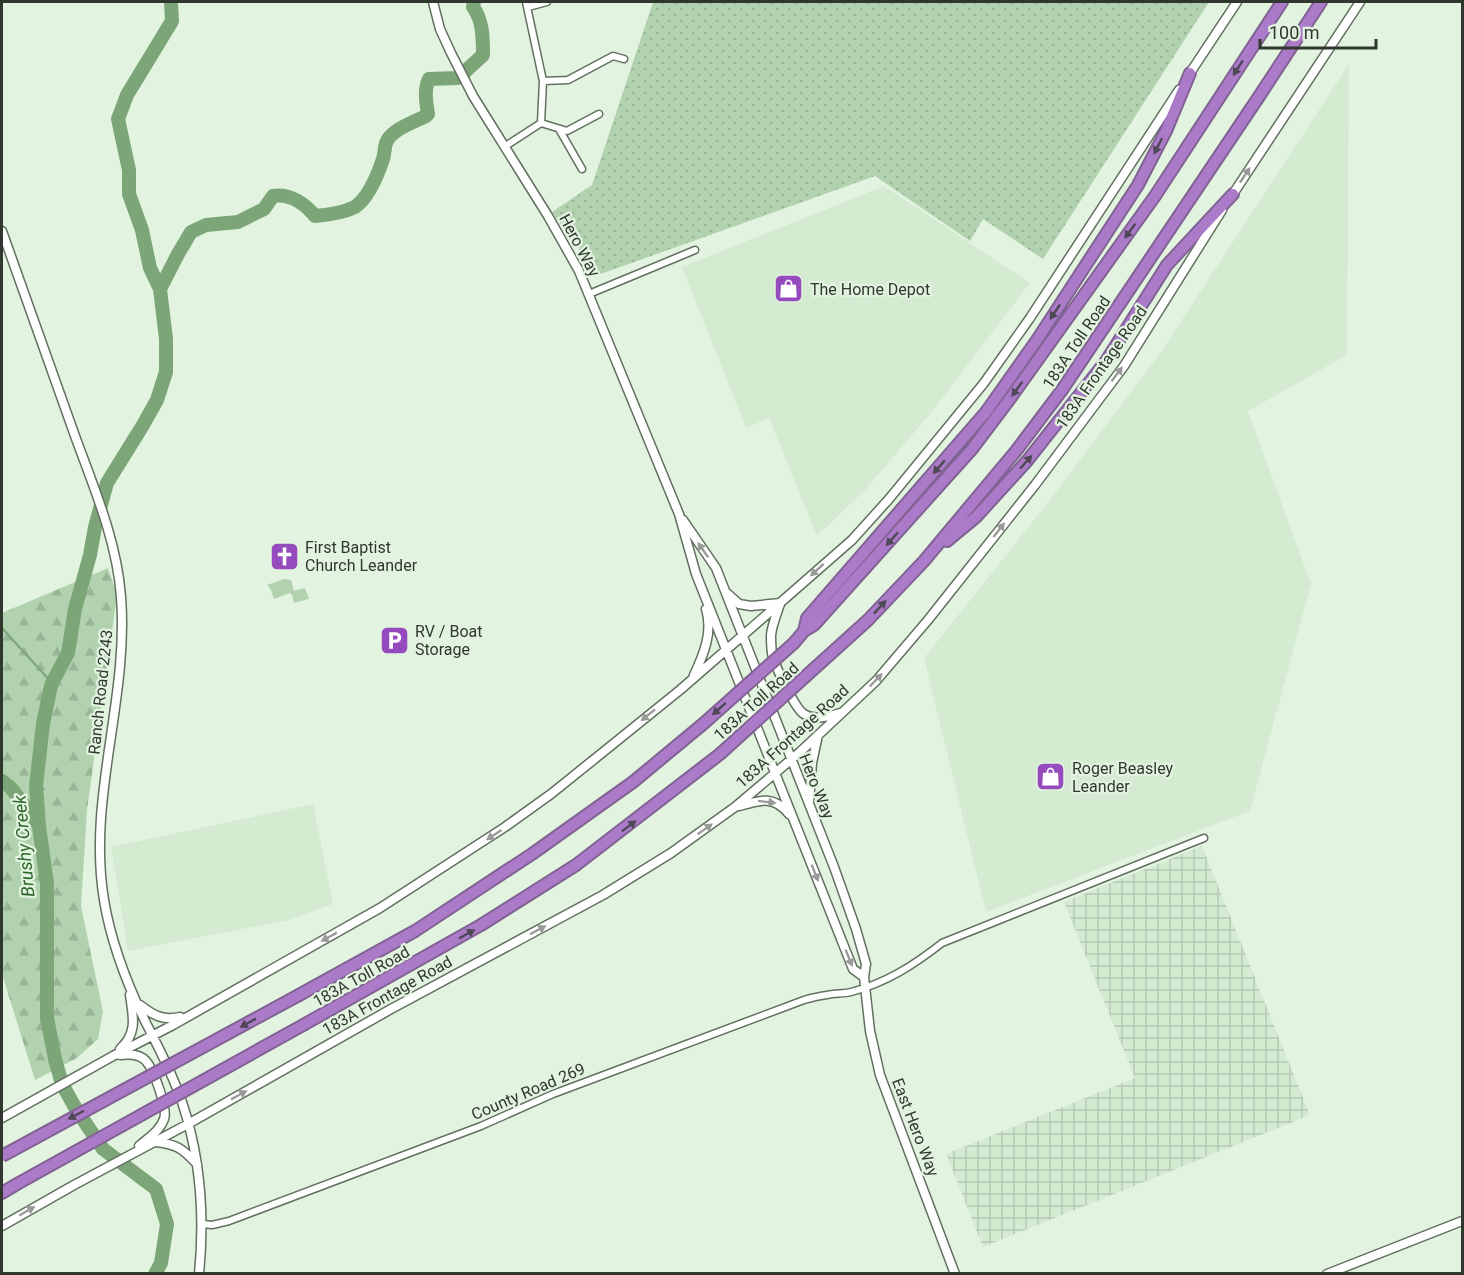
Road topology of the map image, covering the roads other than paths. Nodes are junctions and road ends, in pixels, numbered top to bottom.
1 (433, 2) edge
2 (547, 2) edge
3 (1236, 2) edge
4 (1282, 2) edge
5 (1321, 2) edge
6 (1360, 2) edge
7 (527, 4) edge
8 (624, 59) dead end
9 (1190, 73) junction
10 (543, 81) junction
11 (599, 114) dead end
12 (541, 123) junction
13 (559, 129) junction
14 (504, 147) junction
15 (582, 169) dead end
16 (1233, 194) junction
17 (2, 231) edge
18 (695, 250) dead end
19 (589, 294) junction
20 (679, 514) junction
21 (924, 561) junction
22 (696, 574) junction
23 (724, 588) junction
24 (780, 603) junction
25 (804, 631) junction
26 (742, 636) junction
27 (726, 649) junction
28 (693, 678) junction
29 (841, 713) junction
30 (818, 735) junction
31 (791, 759) junction
32 (775, 772) junction
33 (735, 807) junction
34 (809, 807) junction
35 (794, 819) junction
36 (1204, 838) dead end
37 (864, 977) junction
38 (128, 982) junction
39 (865, 988) junction
40 (136, 1002) junction
41 (194, 1012) junction
42 (153, 1035) junction
43 (113, 1056) junction
44 (2, 1118) edge
45 (188, 1124) junction
46 (151, 1141) junction
47 (2, 1156) edge
48 (197, 1164) junction
49 (2, 1193) edge
50 (1462, 1221) edge
51 (203, 1224) junction
52 (2, 1226) edge
53 (199, 1274) edge
54 (955, 1274) edge
55 (1327, 1274) edge

1 - 14 main road, Hero Way
2 - 7 street
3 - 9 main road
4 -> 25 highway, 183A Toll Road
5 - 21 highway, 183A Toll Road
16 -> 6 main road, 183A Frontage Road
7 - 10 street
8 - 10 street
9 -> 24 main road
9 -> 25 highway
10 - 12 street
11 - 13 street
12 - 13 street
12 - 14 street
13 - 15 street
14 - 19 main road, Hero Way
21 -> 16 highway
29 -> 16 main road, 183A Frontage Road
17 - 38 main road, Ranch Road 2243
18 - 19 street
19 - 20 main road, Hero Way
20 - 22 main road, Hero Way
23 -> 20 main road, Hero Way
49 -> 21 highway, 183A Toll Road, bridge
22 - 27 main road, Hero Way
22 - 28 main road
23 - 24 main road
23 - 26 main road, Hero Way
24 - 26 main road
24 - 29 main road
25 -> 47 highway, 183A Toll Road, bridge
26 - 27 main road
26 - 31 main road, Hero Way
27 - 28 main road
27 - 32 main road, Hero Way
28 -> 41 main road
29 - 30 main road, 183A Frontage Road
30 - 31 main road, 183A Frontage Road
30 - 34 main road
31 - 32 main road, 183A Frontage Road
31 - 34 main road, Hero Way
32 - 33 main road, 183A Frontage Road
32 - 35 main road, Hero Way
33 -> 35 main road
45 -> 33 main road, 183A Frontage Road
34 - 37 main road, Hero Way
35 -> 37 main road, Hero Way
36 - 39 street, County Road 269
37 - 39 main road, Hero Way
38 - 40 main road, Ranch Road 2243
38 - 43 main road
39 - 51 street, County Road 269
39 - 54 main road, East Hero Way
40 - 41 main road
40 - 42 main road, Ranch Road 2243
41 - 42 main road
42 - 43 main road
42 - 45 main road, Ranch Road 2243
43 - 44 main road
43 - 46 main road
45 - 46 main road, 183A Frontage Road
45 - 48 main road, Ranch Road 2243
46 - 48 main road
52 -> 46 main road
48 - 51 main road, Ranch Road 2243
50 - 55 main road
51 - 53 main road, Ranch Road 2243

